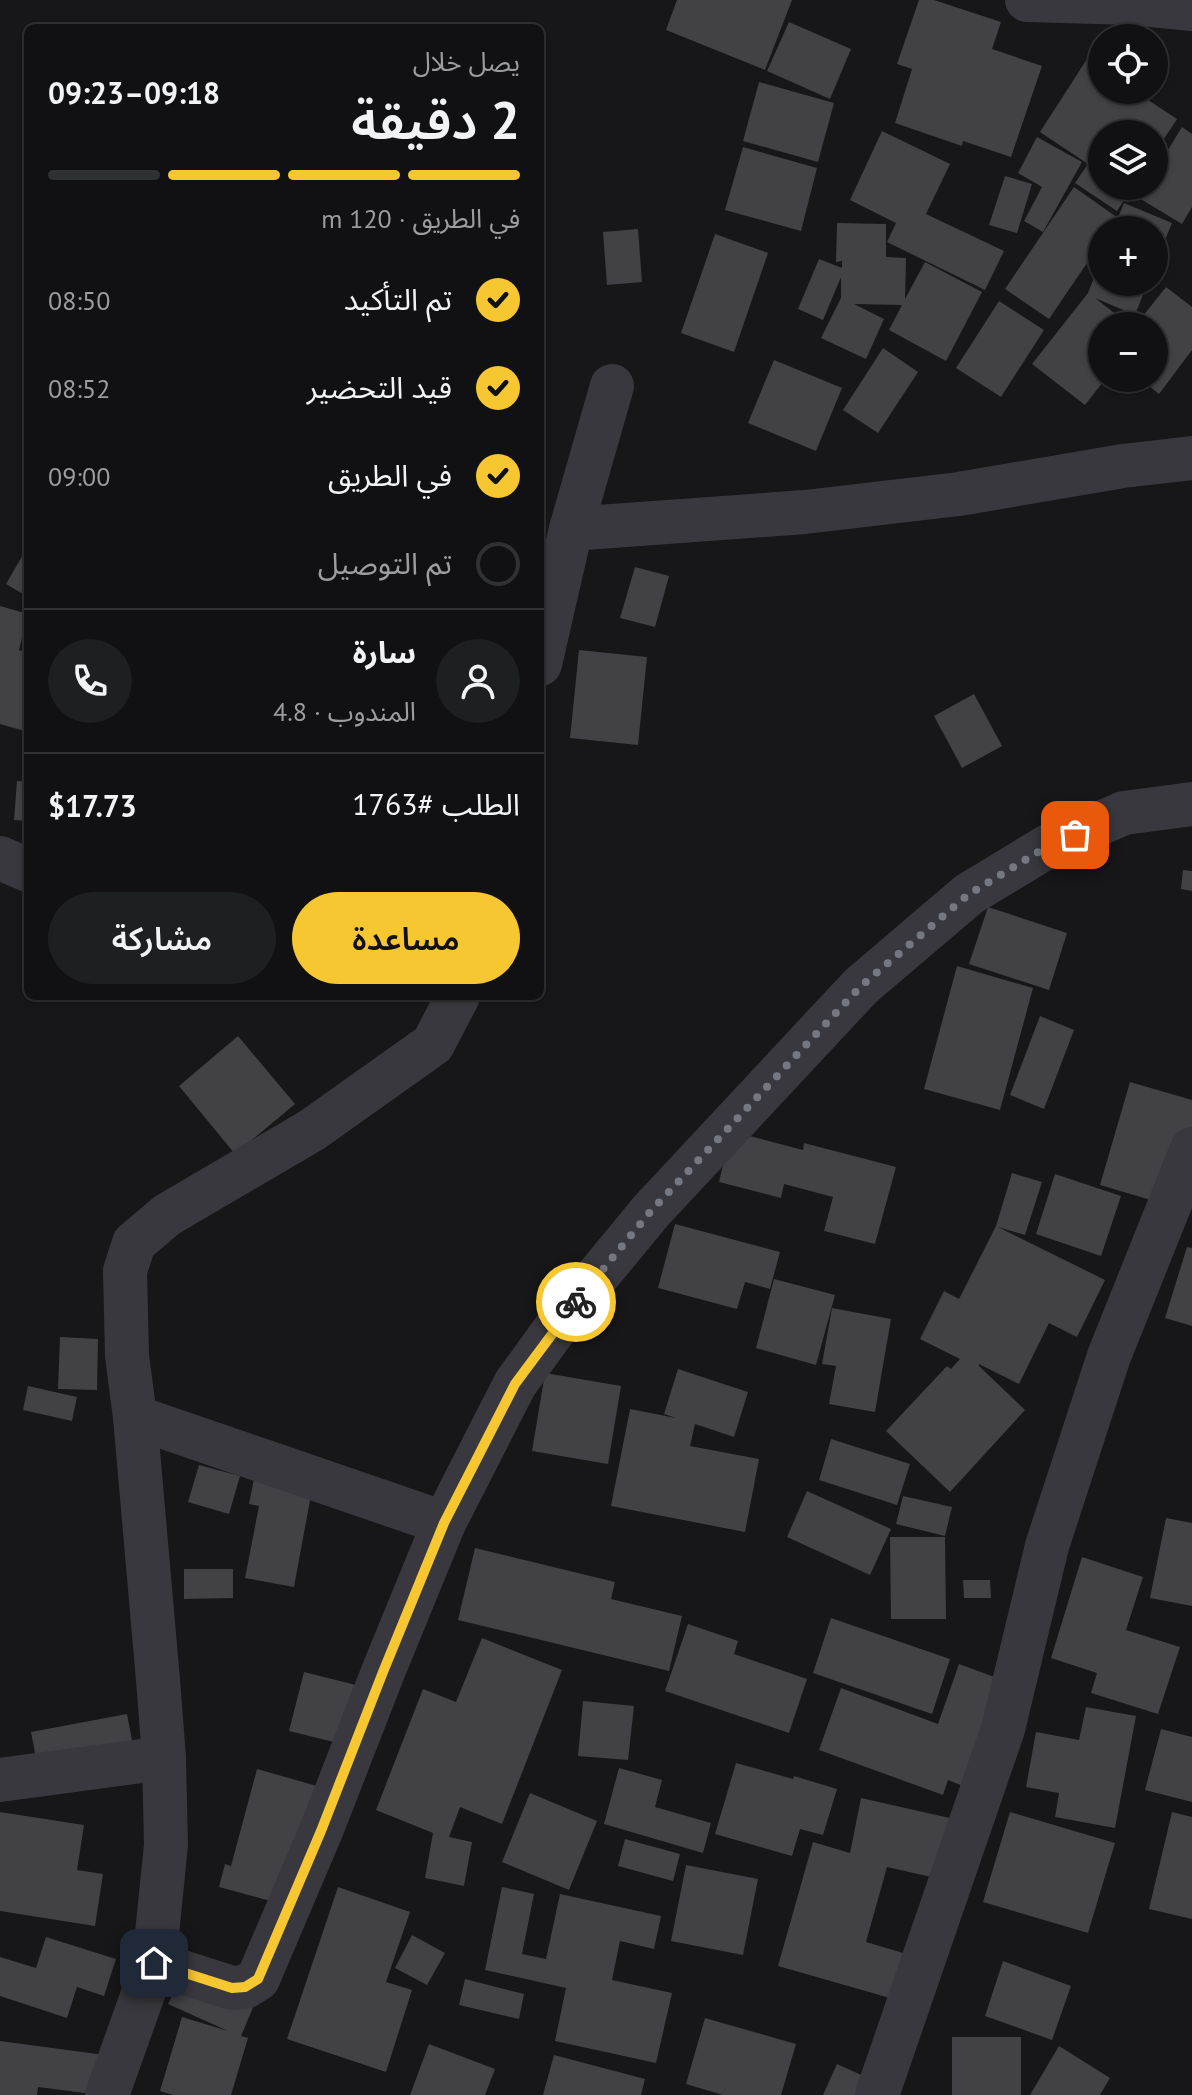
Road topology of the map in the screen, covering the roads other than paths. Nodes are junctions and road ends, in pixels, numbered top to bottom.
1 (1027, 0) edge
2 (1192, 9) edge
3 (612, 386) dead end
4 (1192, 458) edge
5 (571, 529) junction
6 (544, 647) edge
7 (1192, 804) edge
8 (0, 858) edge
9 (24, 868) edge
10 (456, 1000) edge
11 (1192, 1149) edge
12 (135, 1417) junction
13 (444, 1523) junction
14 (164, 1758) junction
15 (0, 1780) edge
16 (154, 1963) junction
17 (107, 2095) edge
18 (877, 2095) edge

1 - 2 street
3 - 5 street
4 - 5 street
5 - 6 street
7 - 13 street
8 - 9 street
10 - 12 street
11 - 18 street
12 - 13 street
12 - 14 street
13 - 16 street
14 - 15 street
14 - 16 street
16 - 17 street

